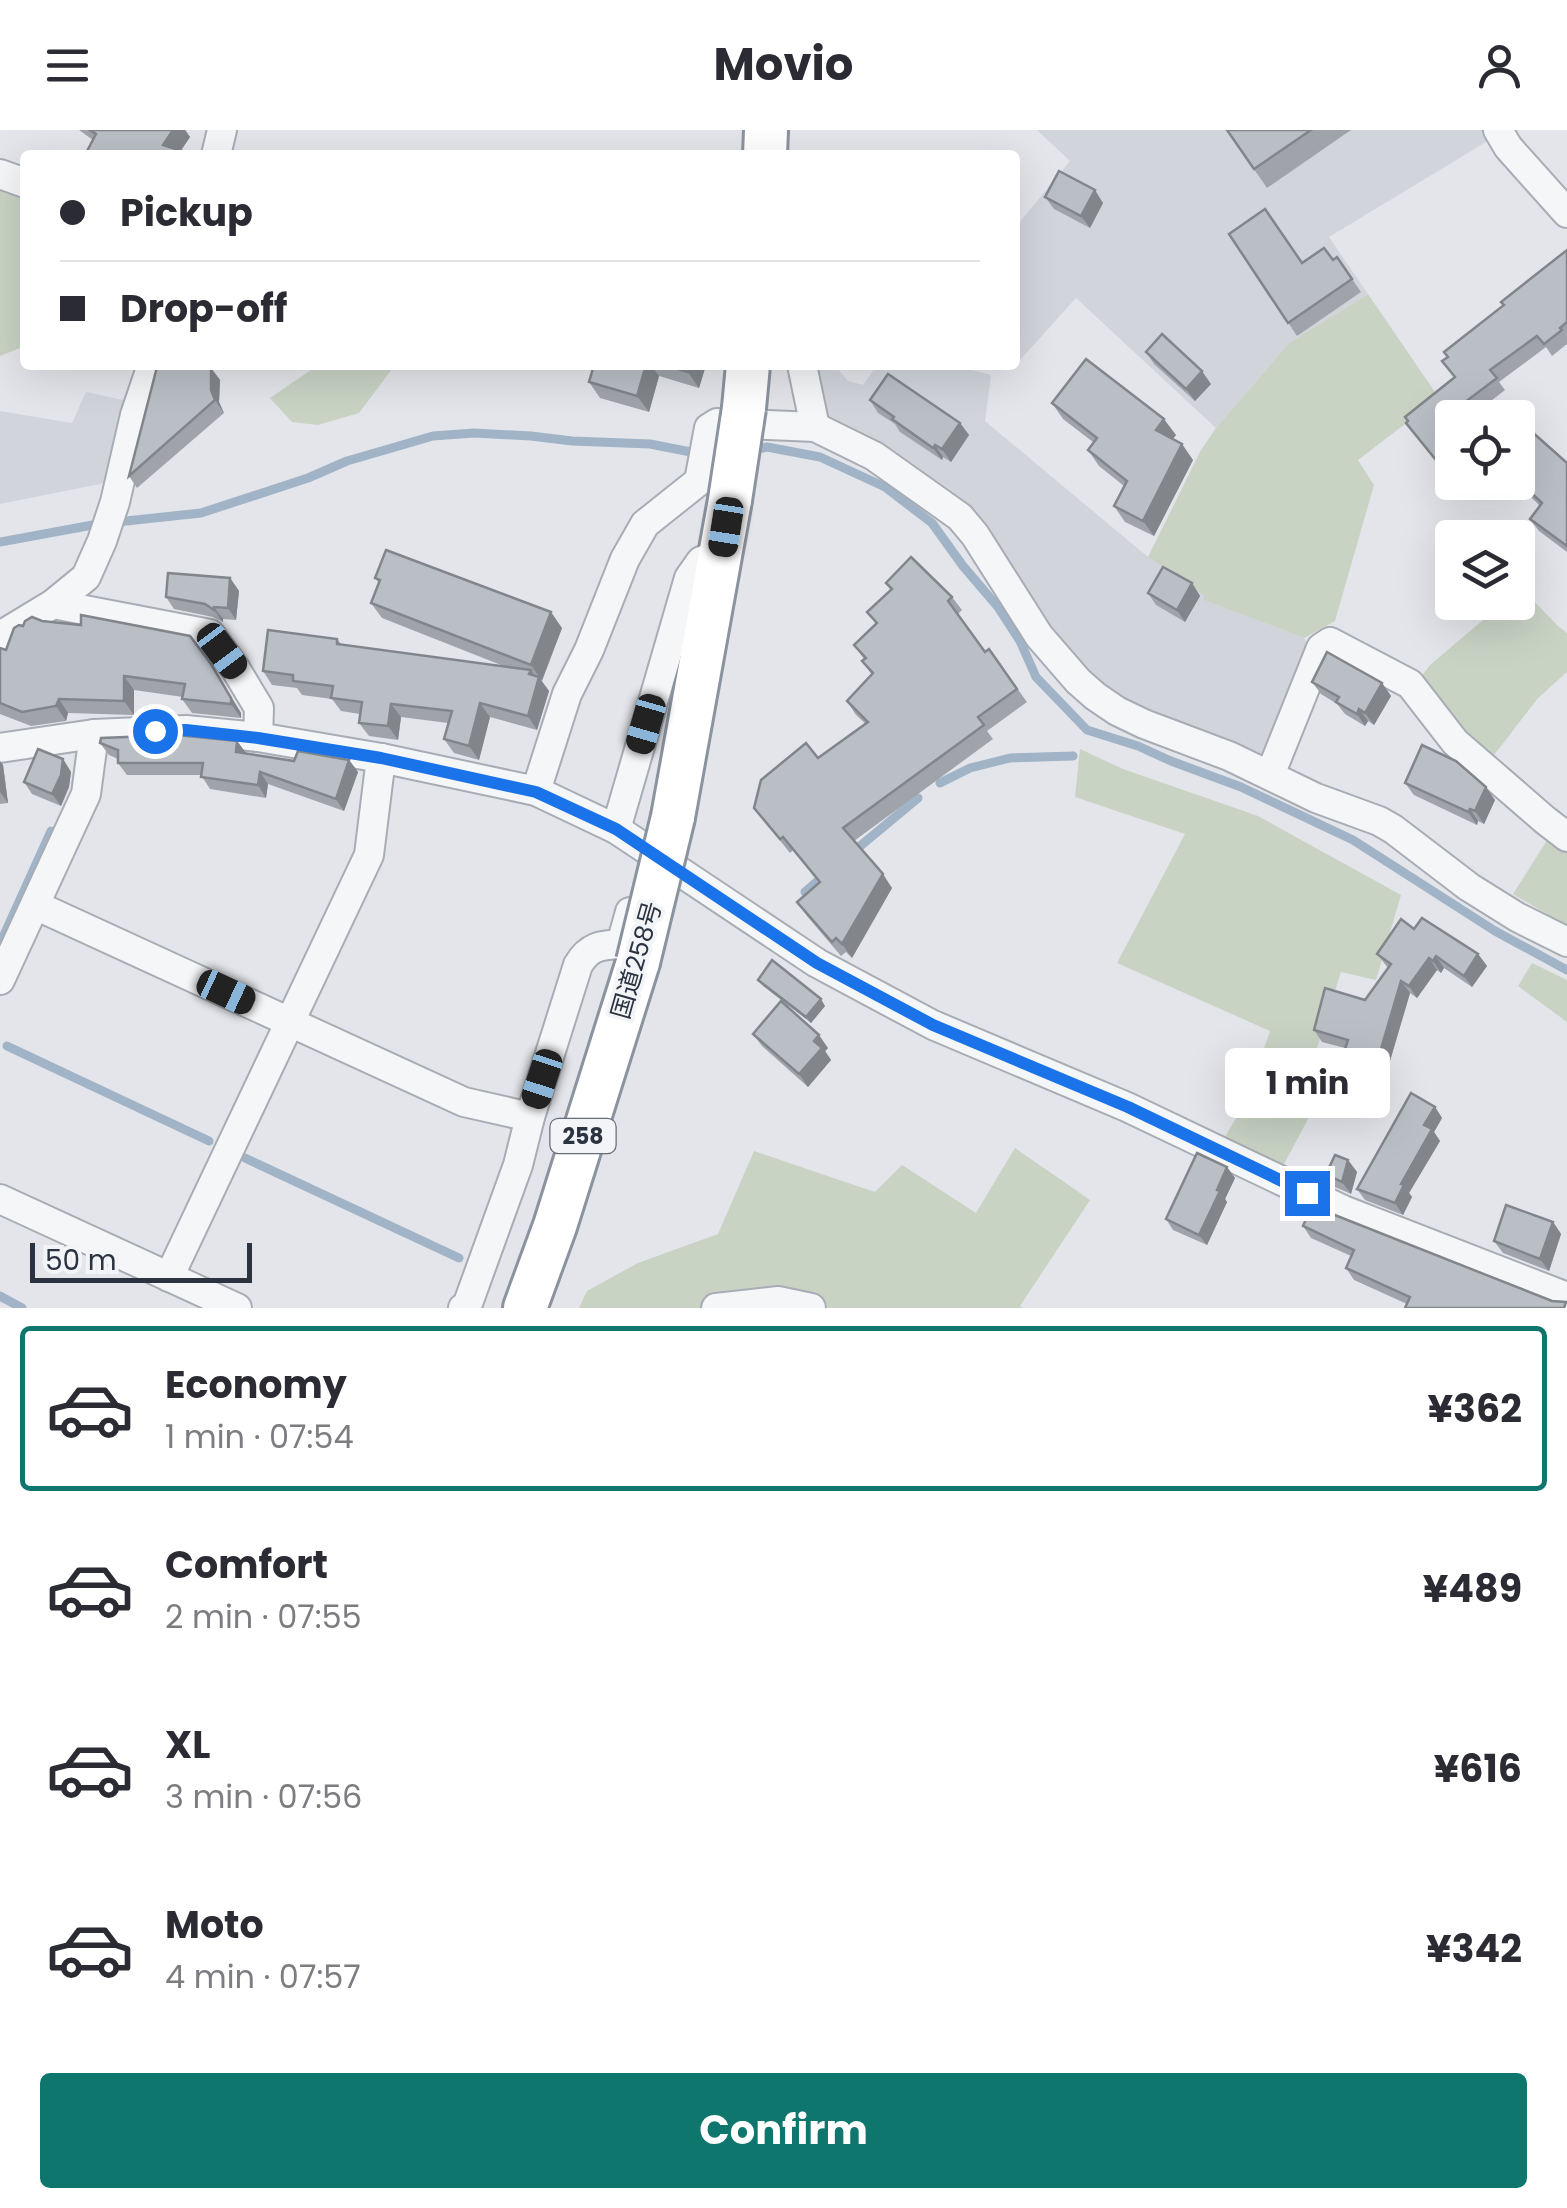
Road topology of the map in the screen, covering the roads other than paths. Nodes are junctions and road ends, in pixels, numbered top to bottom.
1 (1498, 130) edge
2 (1567, 213) edge
3 (150, 370) edge
4 (748, 370) edge
5 (803, 370) edge
6 (816, 427) junction
7 (714, 490) junction
8 (722, 553) junction
9 (53, 604) junction
10 (0, 636) edge
11 (94, 734) junction
12 (258, 738) junction
13 (0, 748) edge
14 (381, 758) junction
15 (1270, 775) junction
16 (536, 792) junction
17 (616, 829) junction
18 (1567, 837) edge
19 (646, 850) junction
20 (35, 905) junction
21 (1567, 942) edge
22 (0, 980) edge
23 (290, 1022) junction
24 (530, 1117) junction
25 (0, 1200) edge
26 (169, 1277) junction
27 (1567, 1297) edge
28 (238, 1308) edge
29 (463, 1308) edge
30 (525, 1308) edge
31 (716, 1308) edge
32 (811, 1308) edge

1 - 2 street
3 - 9 street
4 - 7 highway, 国道258号 / 258, bridge
5 - 6 street
6 - 7 street
6 - 15 street
7 - 8 highway, 国道258号 / 258
7 - 16 street
8 - 17 street
8 - 30 highway, 国道258号 / 258, bridge
9 - 10 street
9 - 12 street
11 - 12 street
11 - 13 street
11 - 20 street
12 - 14 street
14 - 16 street
14 - 23 street
15 - 18 street
15 - 21 street
16 - 17 street
17 - 19 street
19 - 24 street
19 - 27 street
20 - 22 street
20 - 23 street
23 - 24 street
23 - 26 street
24 - 29 street
25 - 26 street
26 - 28 street
31 - 32 street

